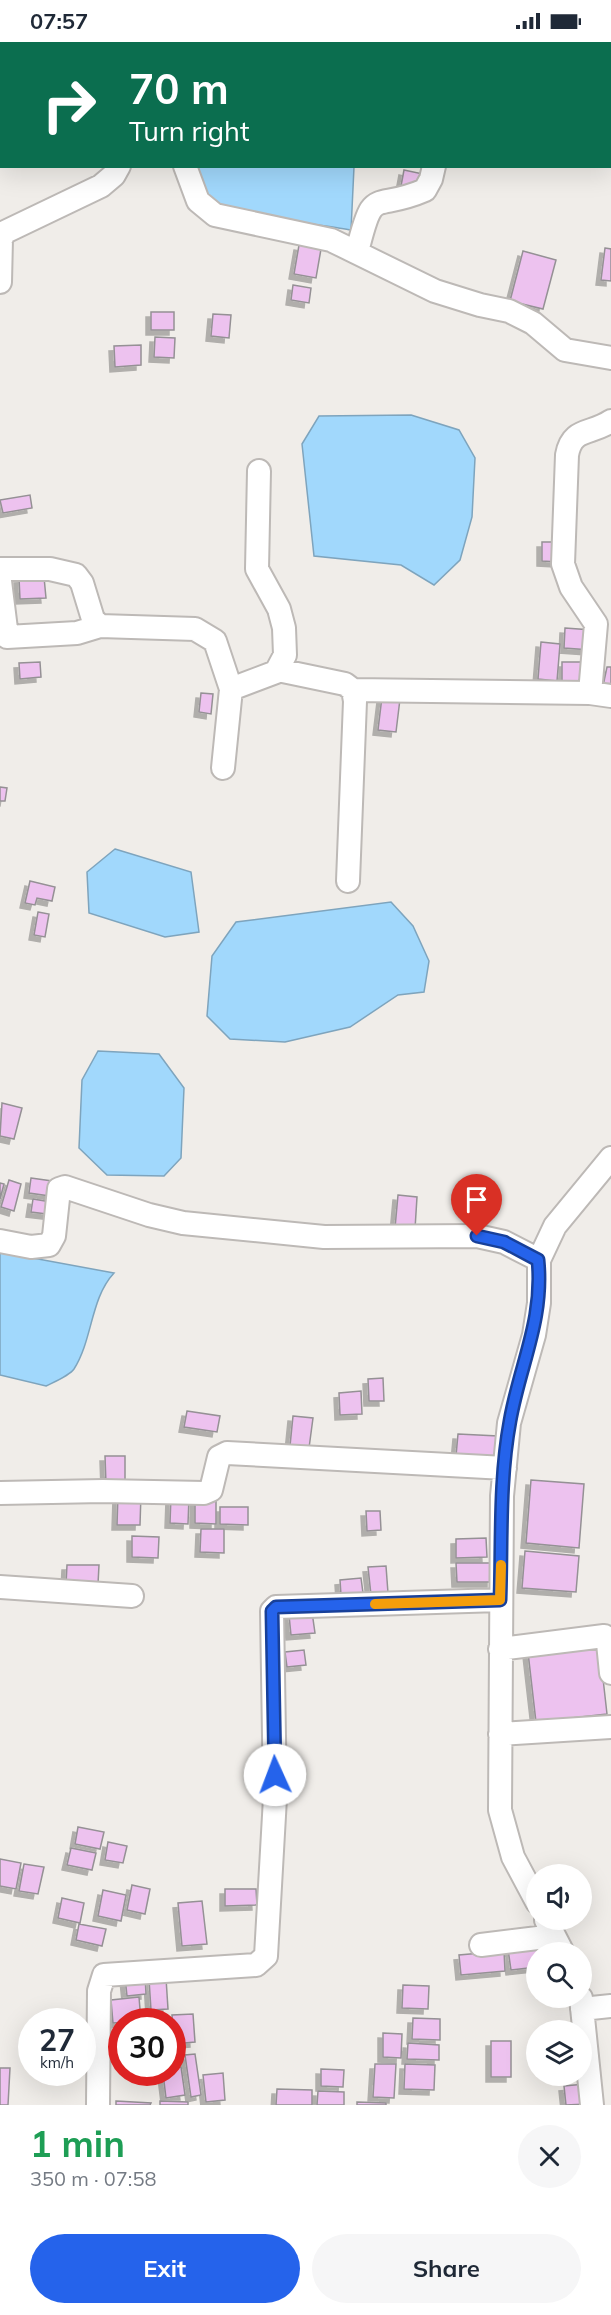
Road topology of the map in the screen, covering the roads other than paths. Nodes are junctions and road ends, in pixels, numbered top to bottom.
1 (118, 168) edge
2 (186, 168) edge
3 (434, 168) edge
4 (357, 252) junction
5 (0, 282) edge
6 (611, 358) edge
7 (611, 421) edge
8 (259, 471) dead end
9 (0, 569) edge
10 (0, 581) edge
11 (100, 626) junction
12 (279, 670) junction
13 (231, 689) junction
14 (353, 690) junction
15 (600, 695) edge
16 (224, 768) dead end
17 (348, 881) dead end
18 (611, 1158) edge
19 (0, 1241) edge
20 (538, 1260) junction
21 (505, 1468) junction
22 (0, 1493) edge
23 (0, 1587) edge
24 (132, 1596) dead end
25 (500, 1600) junction
26 (500, 1649) junction
27 (611, 1673) edge
28 (611, 1727) edge
29 (500, 1734) junction
30 (526, 1879) edge
31 (554, 1936) edge
32 (481, 1945) dead end
33 (592, 2004) edge
34 (611, 2006) edge
35 (582, 2008) edge
36 (98, 2105) edge
37 (592, 2105) edge

1 - 5 street
2 - 4 street
3 - 4 street
4 - 6 street
7 - 15 street
8 - 12 street
9 - 11 street
10 - 11 street
11 - 13 street
12 - 13 street
12 - 14 street
13 - 16 street
14 - 15 street
14 - 17 street
18 - 20 street
19 - 20 street
20 - 21 street
21 - 22 street
21 - 25 street
23 - 24 street
25 - 26 street
25 - 36 street
26 - 27 street
26 - 29 street
28 - 29 street
29 - 30 street
31 - 32 street
33 - 34 street
35 - 37 street

